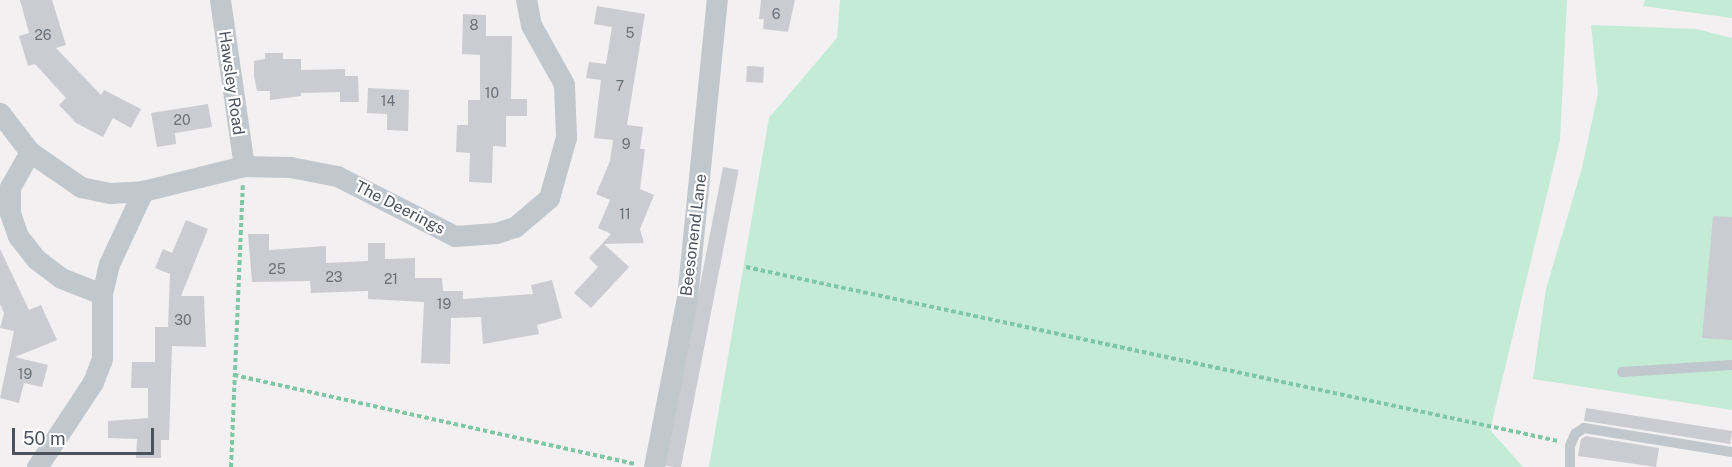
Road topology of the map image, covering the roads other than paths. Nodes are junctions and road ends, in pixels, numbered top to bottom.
1 (220, 0) edge
2 (526, 0) edge
3 (717, 0) edge
4 (0, 113) edge
5 (30, 152) junction
6 (244, 166) junction
7 (143, 191) junction
8 (102, 294) junction
9 (1732, 365) edge
10 (1622, 372) dead end
11 (1732, 452) edge
12 (647, 466) edge
13 (37, 467) edge
14 (1570, 467) edge

1 - 6 street, Hawsley Road
2 - 6 street, The Deerings
3 - 12 street, Beesonend Lane
4 - 5 street, The Deerings
5 - 7 street, The Deerings
5 - 8 street
6 - 7 street, The Deerings
7 - 8 street
8 - 13 street
9 - 10 lane
11 - 14 lane

